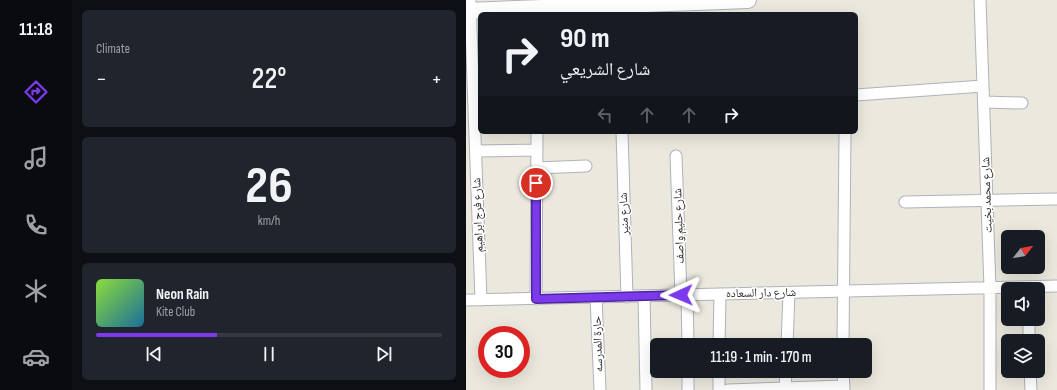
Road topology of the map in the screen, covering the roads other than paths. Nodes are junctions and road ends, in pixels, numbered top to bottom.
1 (748, 0) edge
2 (980, 0) edge
3 (677, 1) edge
4 (621, 6) edge
5 (469, 7) edge
6 (537, 7) edge
7 (983, 86) junction
8 (858, 95) edge
9 (984, 102) junction
10 (1022, 103) dead end
11 (537, 134) edge
12 (622, 134) edge
13 (845, 134) edge
14 (537, 150) junction
15 (476, 152) junction
16 (676, 156) dead end
17 (586, 166) dead end
18 (537, 168) junction
19 (1057, 199) edge
20 (987, 200) junction
21 (905, 202) dead end
22 (1057, 286) edge
23 (1045, 287) edge
24 (990, 288) junction
25 (1001, 288) edge
26 (843, 292) junction
27 (790, 293) junction
28 (720, 294) junction
29 (684, 295) junction
30 (644, 296) junction
31 (596, 297) junction
32 (627, 297) junction
33 (536, 299) junction
34 (466, 300) edge
35 (481, 300) junction
36 (687, 338) edge
37 (719, 338) edge
38 (787, 338) edge
39 (843, 338) edge
40 (688, 378) edge
41 (719, 378) edge
42 (786, 378) edge
43 (1030, 378) edge
44 (844, 388) edge
45 (785, 389) edge
46 (600, 390) edge
47 (646, 390) edge
48 (688, 390) edge
49 (719, 390) edge
50 (728, 390) edge
51 (990, 390) edge
52 (1031, 390) edge

1 - 3 main road
2 - 7 street, شارع محمد بخيت
3 - 4 main road
4 - 6 main road
5 - 6 main road
5 - 15 street, شارع فرج ابراهيم
7 - 8 street
7 - 9 street, شارع محمد بخيت
9 - 10 street
9 - 20 street, شارع محمد بخيت
11 - 14 street
12 - 32 street, شارع منير
13 - 26 street
14 - 15 street
14 - 18 street
15 - 35 street, شارع فرج ابراهيم
16 - 29 street, شارع حليم واصف
17 - 18 street
18 - 33 street
19 - 20 street
20 - 21 street
20 - 24 street, شارع محمد بخيت
22 - 23 street, شارع دار السعاده
24 - 25 street, شارع دار السعاده
24 - 26 street, شارع دار السعاده
24 - 51 street, شارع محمد بخيت
26 - 27 street, شارع دار السعاده
26 - 39 street
27 - 28 street, شارع دار السعاده
27 - 38 street
28 - 29 street, شارع دار السعاده
28 - 37 street
29 - 30 street, شارع دار السعاده
29 - 36 street, شارع حليم واصف
30 - 32 street, شارع دار السعاده
30 - 47 street
31 - 32 street, شارع دار السعاده
31 - 33 street, شارع دار السعاده
31 - 46 street, حارة المدرسه
33 - 35 street, شارع دار السعاده
34 - 35 street, شارع دار السعاده
40 - 48 street
41 - 49 street
42 - 45 street
43 - 52 street
44 - 45 street
45 - 50 street

